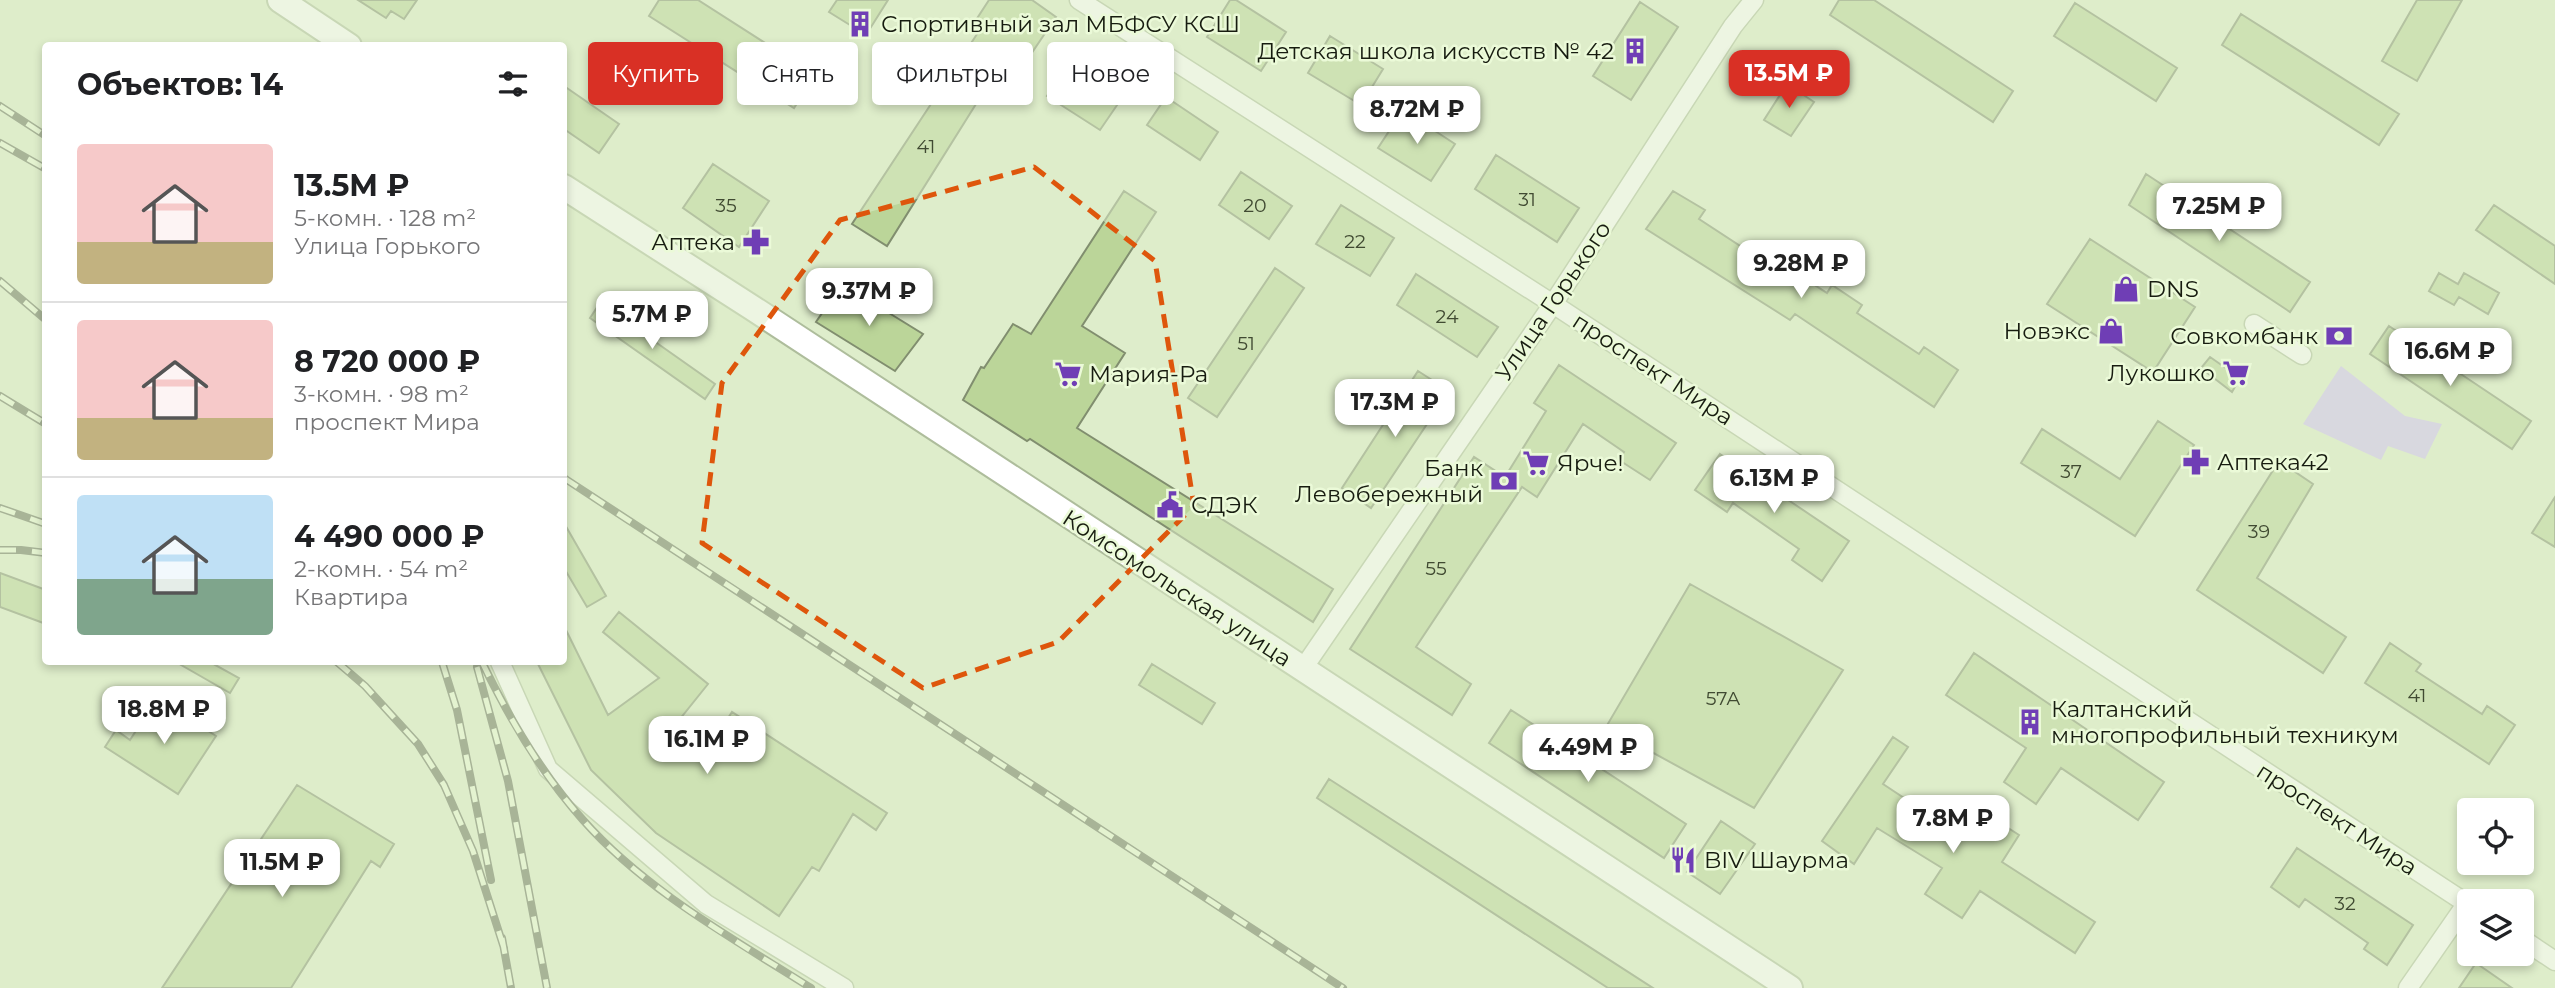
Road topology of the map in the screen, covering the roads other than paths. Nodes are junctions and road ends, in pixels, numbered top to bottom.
1 (280, 0) edge
2 (1079, 0) edge
3 (1754, 0) edge
4 (343, 42) edge
5 (567, 189) edge
6 (1553, 304) junction
7 (2254, 324) dead end
8 (2302, 355) dead end
9 (501, 665) edge
10 (1302, 670) junction
11 (2457, 897) edge
12 (2457, 919) edge
13 (2534, 947) edge
14 (2555, 961) edge
15 (844, 988) edge
16 (1790, 988) edge
17 (2408, 988) edge

1 - 4 street
2 - 6 street, проспект Мира
3 - 6 street, Улица Горького
5 - 10 street, Комсомольская улица
6 - 10 street, Улица Горького
6 - 11 street, проспект Мира
7 - 8 street
9 - 15 street
10 - 16 street, Комсомольская улица
12 - 17 street
13 - 14 street

